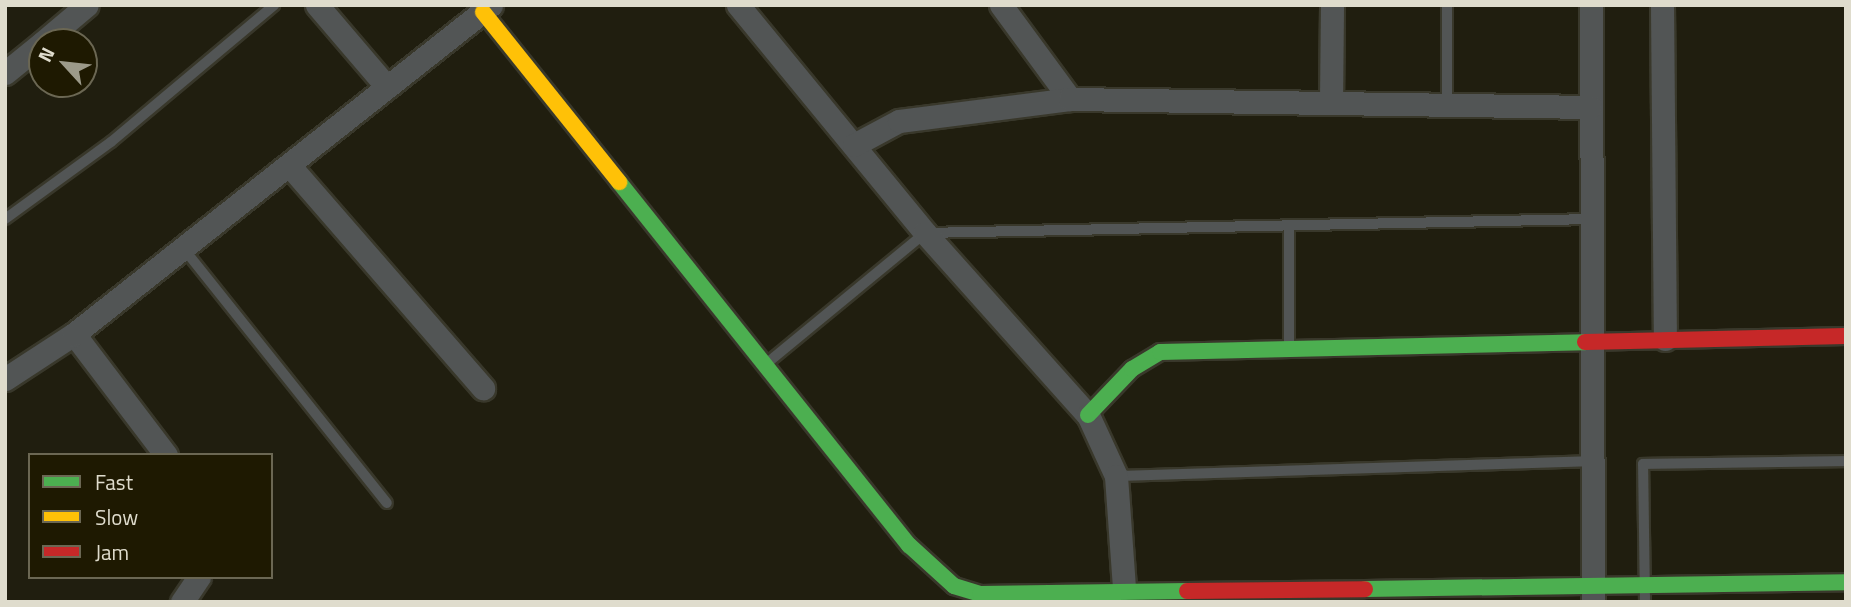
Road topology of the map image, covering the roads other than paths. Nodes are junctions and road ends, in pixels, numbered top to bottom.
1 (88, 5) edge
2 (274, 5) edge
3 (317, 5) edge
4 (738, 5) edge
5 (1001, 5) edge
6 (1332, 5) edge
7 (1447, 5) edge
8 (1591, 5) edge
9 (1662, 5) edge
10 (487, 9) edge
11 (59, 28) edge
12 (28, 54) edge
13 (5, 73) edge
14 (387, 87) junction
15 (1070, 99) junction
16 (1331, 103) junction
17 (1447, 103) junction
18 (1590, 107) junction
19 (854, 145) junction
20 (289, 165) junction
21 (5, 219) edge
22 (1591, 219) junction
23 (1289, 225) junction
24 (925, 233) junction
25 (184, 249) junction
26 (74, 334) junction
27 (1846, 336) edge
28 (1665, 338) junction
29 (1591, 340) junction
30 (1289, 347) junction
31 (765, 364) junction
32 (5, 379) edge
33 (482, 388) dead end
34 (1088, 415) junction
35 (164, 453) edge
36 (1591, 461) junction
37 (1846, 461) edge
38 (1116, 476) junction
39 (387, 503) dead end
40 (198, 579) edge
41 (1646, 581) junction
42 (1846, 582) edge
43 (1124, 588) junction
44 (1593, 592) edge
45 (1260, 597) edge
46 (182, 602) edge
47 (1645, 602) edge

1 - 11 street
2 - 21 lane
3 - 14 street
4 - 19 street
5 - 15 street
6 - 16 street
7 - 17 lane
8 - 18 street
9 - 28 street
10 - 14 street
10 - 31 street
12 - 13 street
14 - 20 street
15 - 16 street
15 - 19 street
16 - 17 street
17 - 18 street
18 - 22 street
19 - 24 street
20 - 25 street
20 - 33 street
22 - 23 lane
22 - 29 street
23 - 24 lane
23 - 30 lane
24 - 31 lane
24 - 34 street
25 - 26 street
25 - 39 lane
26 - 32 street
26 - 35 street
27 - 28 street
28 - 29 street
29 - 30 street
29 - 36 street
30 - 34 street
31 - 43 street
34 - 38 street
36 - 38 lane
36 - 44 street
37 - 41 lane
38 - 43 street
40 - 46 street
41 - 42 street
41 - 44 street
41 - 47 lane
43 - 45 street
44 - 45 street

